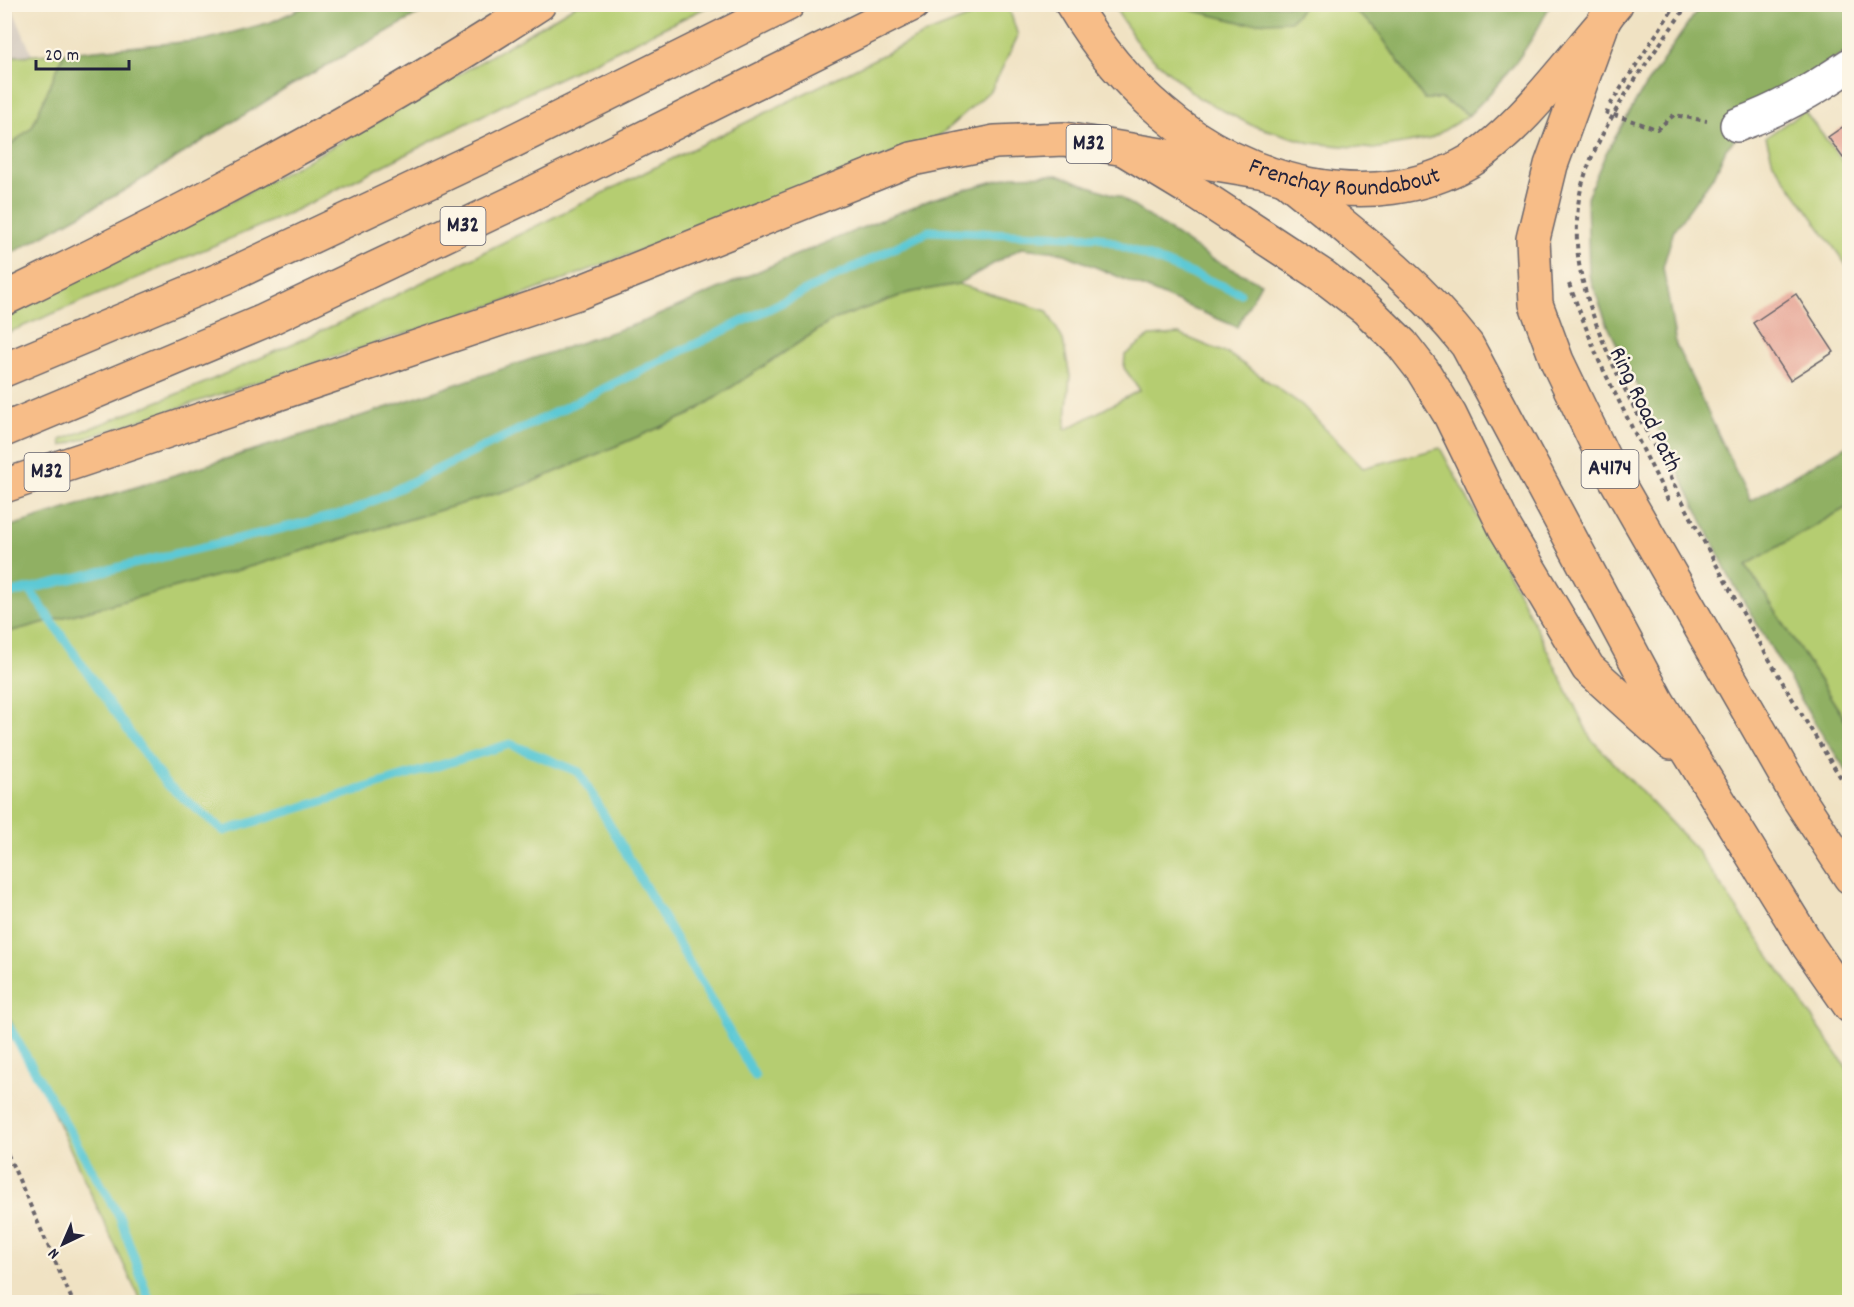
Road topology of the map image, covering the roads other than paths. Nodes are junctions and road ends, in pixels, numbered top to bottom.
1 (539, 4) edge
2 (788, 4) edge
3 (913, 4) edge
4 (1072, 4) edge
5 (1608, 12) edge
6 (1850, 65) edge
7 (1737, 125) road end
8 (1127, 151) junction
9 (1276, 176) junction
10 (4, 299) edge
11 (4, 370) edge
12 (4, 430) edge
13 (90, 457) junction
14 (4, 480) edge
15 (4, 486) edge
16 (1695, 764) junction
17 (1850, 877) edge
18 (1850, 1006) edge

1 - 10 main road
2 - 11 main road, M32
3 - 12 main road, M32
4 - 9 main road, Frenchay Roundabout
5 - 9 main road, Frenchay Roundabout
5 - 17 main road, A4174
6 - 7 street
8 - 9 main road, M32
8 - 13 main road, M32
8 - 16 main road, A4174
9 - 16 main road, A4174
13 - 14 main road, M32
13 - 15 main road, M32
16 - 18 main road, A4174

